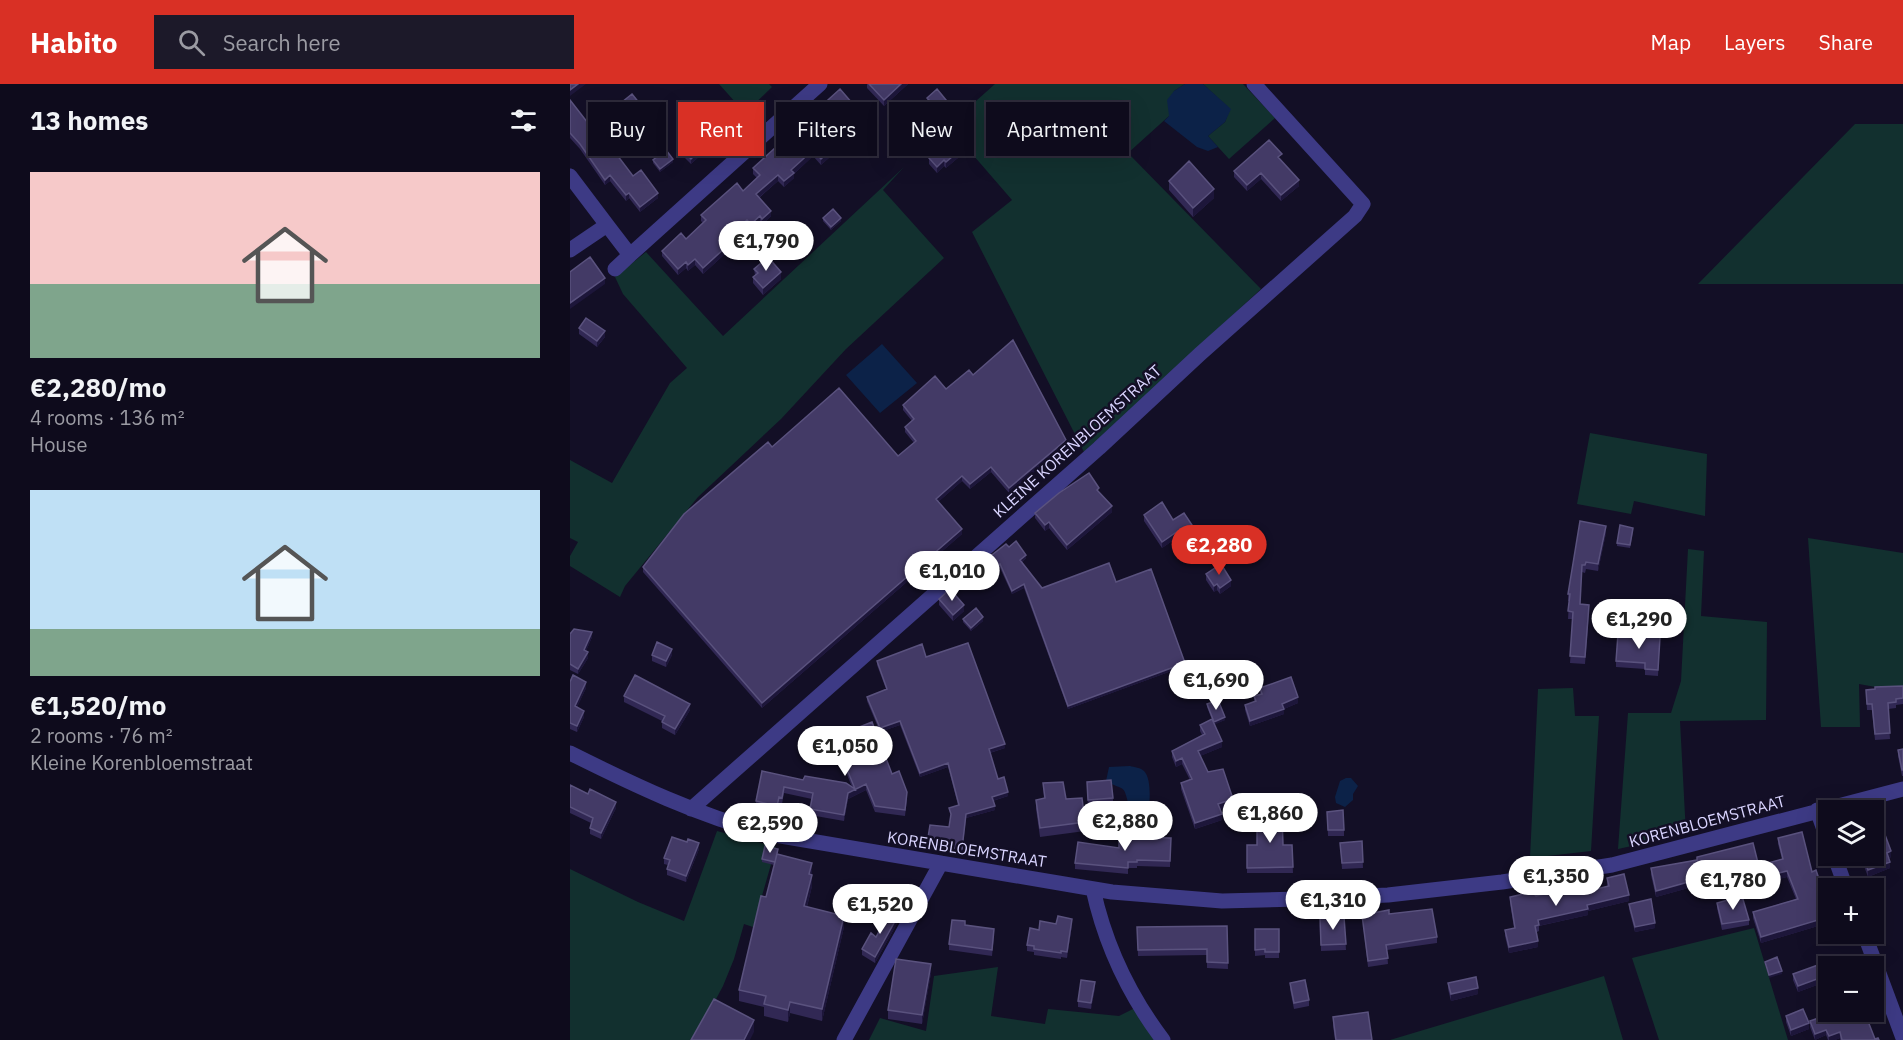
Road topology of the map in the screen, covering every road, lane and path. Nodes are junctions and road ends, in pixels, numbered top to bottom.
1 (820, 84) edge
2 (1254, 84) edge
3 (570, 176) edge
4 (607, 225) junction
5 (570, 250) edge
6 (630, 255) junction
7 (615, 269) dead end
8 (570, 753) edge
9 (1903, 789) edge
10 (691, 809) junction
11 (1817, 810) joint
12 (941, 863) junction
13 (1093, 888) junction
14 (1868, 944) edge
15 (1903, 1038) edge
16 (844, 1040) edge
17 (1163, 1040) edge

1 - 6 street
2 - 10 street, KLEINE KORENBLOEMSTRAAT
3 - 4 street
4 - 5 street
4 - 6 street
6 - 7 street
8 - 10 street, KORENBLOEMSTRAAT
9 - 11 street, KORENBLOEMSTRAAT
10 - 12 street, KORENBLOEMSTRAAT
11 - 13 street, KORENBLOEMSTRAAT
12 - 13 street, KORENBLOEMSTRAAT
12 - 16 street
13 - 17 street
14 - 15 street

